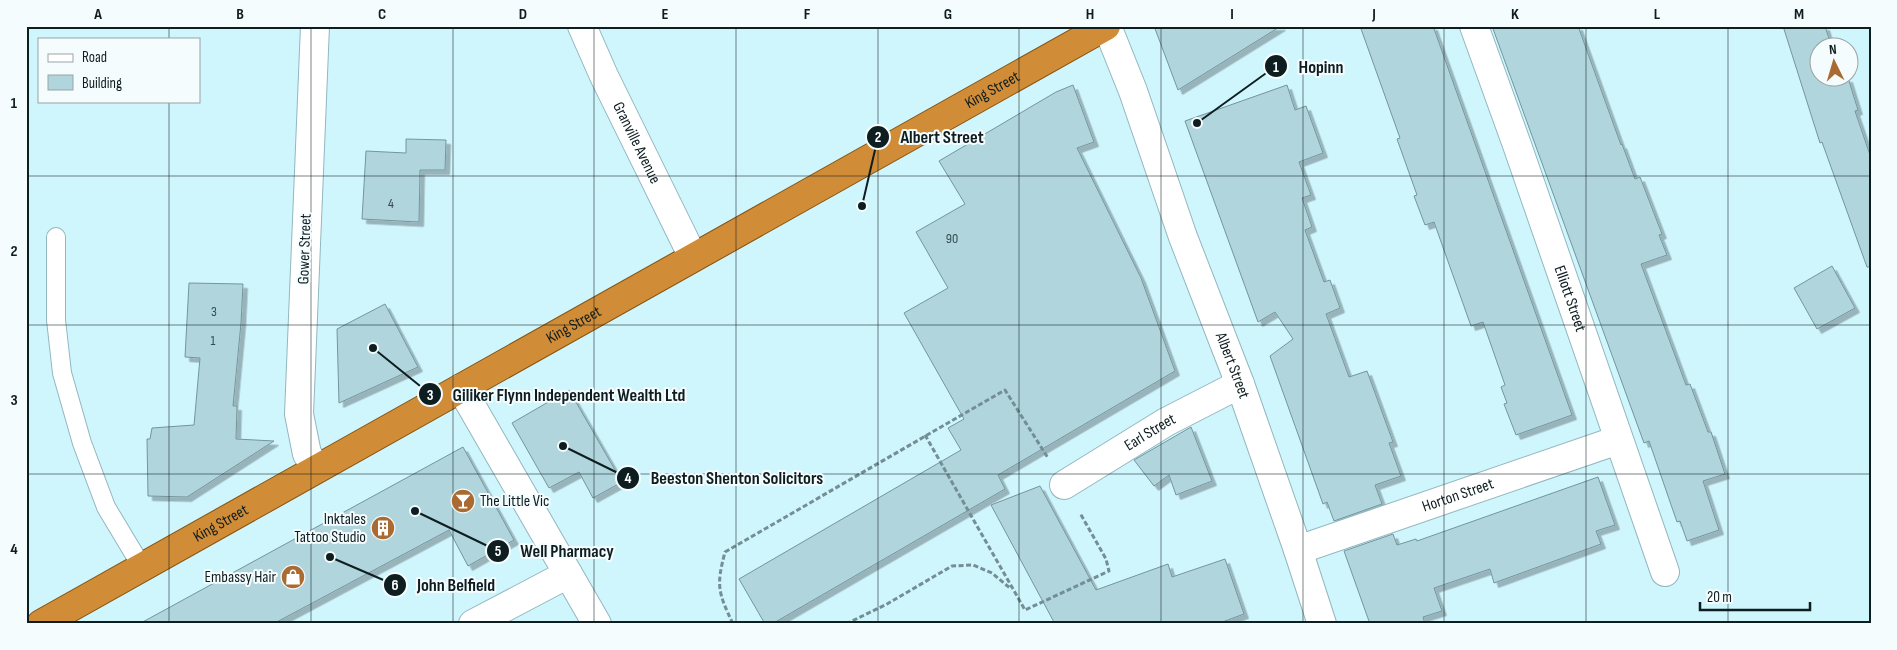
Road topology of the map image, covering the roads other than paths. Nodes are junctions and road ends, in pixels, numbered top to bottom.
1 (315, 26) edge
2 (582, 26) edge
3 (1106, 26) edge
4 (1474, 26) edge
5 (56, 237) dead end
6 (693, 257) junction
7 (1240, 384) junction
8 (461, 388) junction
9 (1618, 440) junction
10 (317, 468) junction
11 (1064, 485) road end
12 (1298, 550) junction
13 (142, 567) junction
14 (1664, 572) dead end
15 (568, 574) junction
16 (41, 624) edge
17 (473, 624) edge
18 (597, 624) edge
19 (1322, 624) edge

1 - 10 street, Gower Street
2 - 6 street, Granville Avenue
3 - 6 highway, King Street
3 - 7 street, Albert Street
4 - 9 street, Elliott Street
5 - 13 lane
6 - 8 highway, King Street
7 - 11 street, Earl Street
7 - 12 street, Albert Street
8 - 10 highway, King Street
8 - 15 street
9 - 12 street, Horton Street
9 - 14 street, Elliott Street
10 - 13 highway, King Street
12 - 19 street, Albert Street
13 - 16 highway, King Street
15 - 17 street
15 - 18 street

